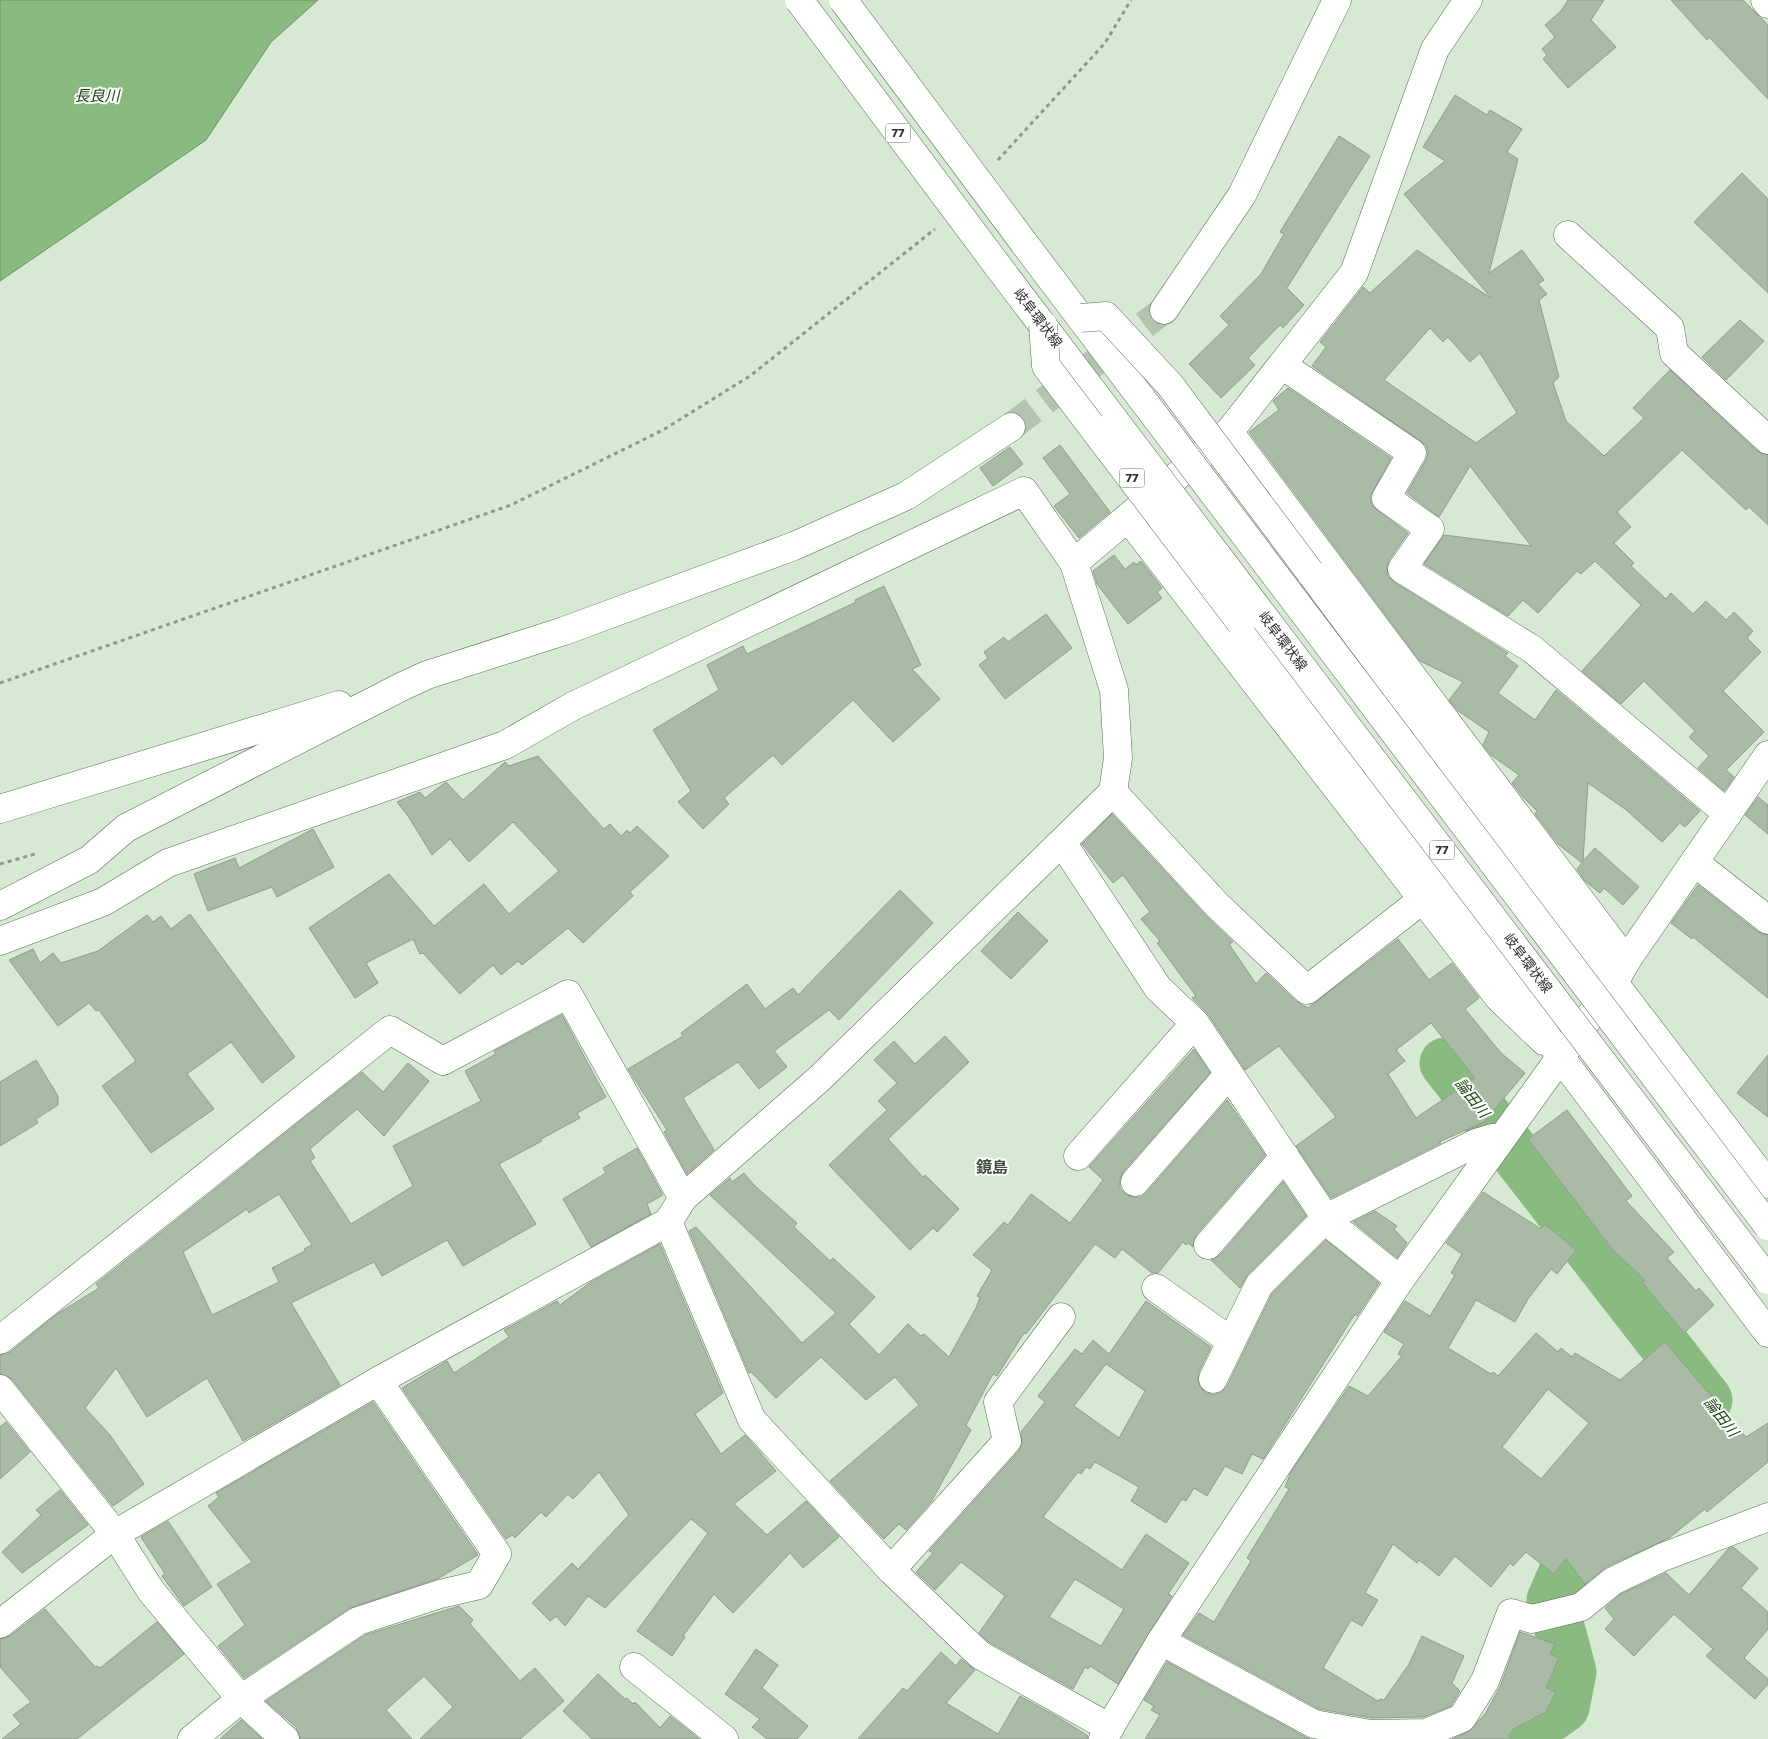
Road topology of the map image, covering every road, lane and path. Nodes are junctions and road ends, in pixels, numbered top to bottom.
1 (799, 0) edge
2 (842, 0) edge
3 (1131, 0) edge
4 (1337, 0) edge
5 (1468, 0) edge
6 (1765, 0) edge
7 (1768, 4) edge
8 (994, 165) dead end
9 (942, 222) dead end
10 (1568, 235) dead end
11 (1164, 310) tunnel mouth
12 (1081, 318) junction
13 (1043, 325) junction
14 (1282, 365) junction
15 (1011, 427) tunnel mouth
16 (1229, 432) junction
17 (1768, 440) edge
18 (1128, 518) junction
19 (1074, 563) junction
20 (0, 683) edge
21 (402, 686) junction
22 (1768, 755) edge
23 (1113, 792) junction
24 (0, 809) edge
25 (1728, 814) junction
26 (1062, 844) junction
27 (1694, 862) junction
28 (1423, 899) junction
29 (0, 906) edge
30 (1768, 920) edge
31 (0, 941) edge
32 (1620, 972) junction
33 (1195, 1023) junction
34 (1561, 1058) junction
35 (1229, 1074) junction
36 (1498, 1144) junction
37 (1078, 1156) dead end
38 (1284, 1156) junction
39 (1135, 1182) dead end
40 (1768, 1184) edge
41 (684, 1198) junction
42 (1326, 1218) junction
43 (668, 1222) junction
44 (1768, 1226) edge
45 (1208, 1245) dead end
46 (1400, 1280) junction
47 (1768, 1280) edge
48 (1156, 1288) dead end
49 (1061, 1317) dead end
50 (1768, 1333) edge
51 (0, 1340) edge
52 (1231, 1341) junction
53 (1212, 1379) dead end
54 (378, 1381) junction
55 (0, 1389) edge
56 (1768, 1517) edge
57 (115, 1534) junction
58 (891, 1570) junction
59 (0, 1624) edge
60 (1161, 1641) junction
61 (634, 1667) dead end
62 (241, 1699) junction
63 (1106, 1734) edge
64 (192, 1739) edge
65 (285, 1739) edge
66 (724, 1739) edge

1 - 13 street, 岐阜環状線 / 77, bridge
2 - 12 street, 77, bridge
3 - 8 path
4 - 11 street
5 - 14 street
6 - 7 street
9 - 20 path
10 - 17 street
12 - 32 street, bridge
12 - 44 street, 77, bridge
13 - 34 street, 77, bridge
13 - 47 street, 岐阜環状線 / 77, bridge
14 - 16 street
14 - 25 street
15 - 21 street
16 - 18 street
16 - 32 street
18 - 19 street
18 - 28 street
19 - 23 street
19 - 31 street
21 - 24 street
21 - 29 street
22 - 25 street
23 - 26 street
23 - 28 street
25 - 27 street
26 - 33 street
26 - 41 street
27 - 30 street
27 - 32 street
28 - 34 street
32 - 34 street
32 - 40 street
33 - 35 street
33 - 37 street
34 - 36 street
34 - 50 street, 77
35 - 38 street
35 - 39 street
36 - 42 street
36 - 46 street
38 - 42 street
38 - 45 street
41 - 43 street
41 - 51 street
42 - 46 street
42 - 52 street
43 - 54 street
43 - 58 street
46 - 60 street
48 - 52 street
49 - 58 street
52 - 53 street
54 - 57 street
54 - 62 street
55 - 57 street
56 - 60 street
57 - 59 street
57 - 62 street
58 - 63 street
60 - 63 street
61 - 66 street
62 - 64 street
62 - 65 street

